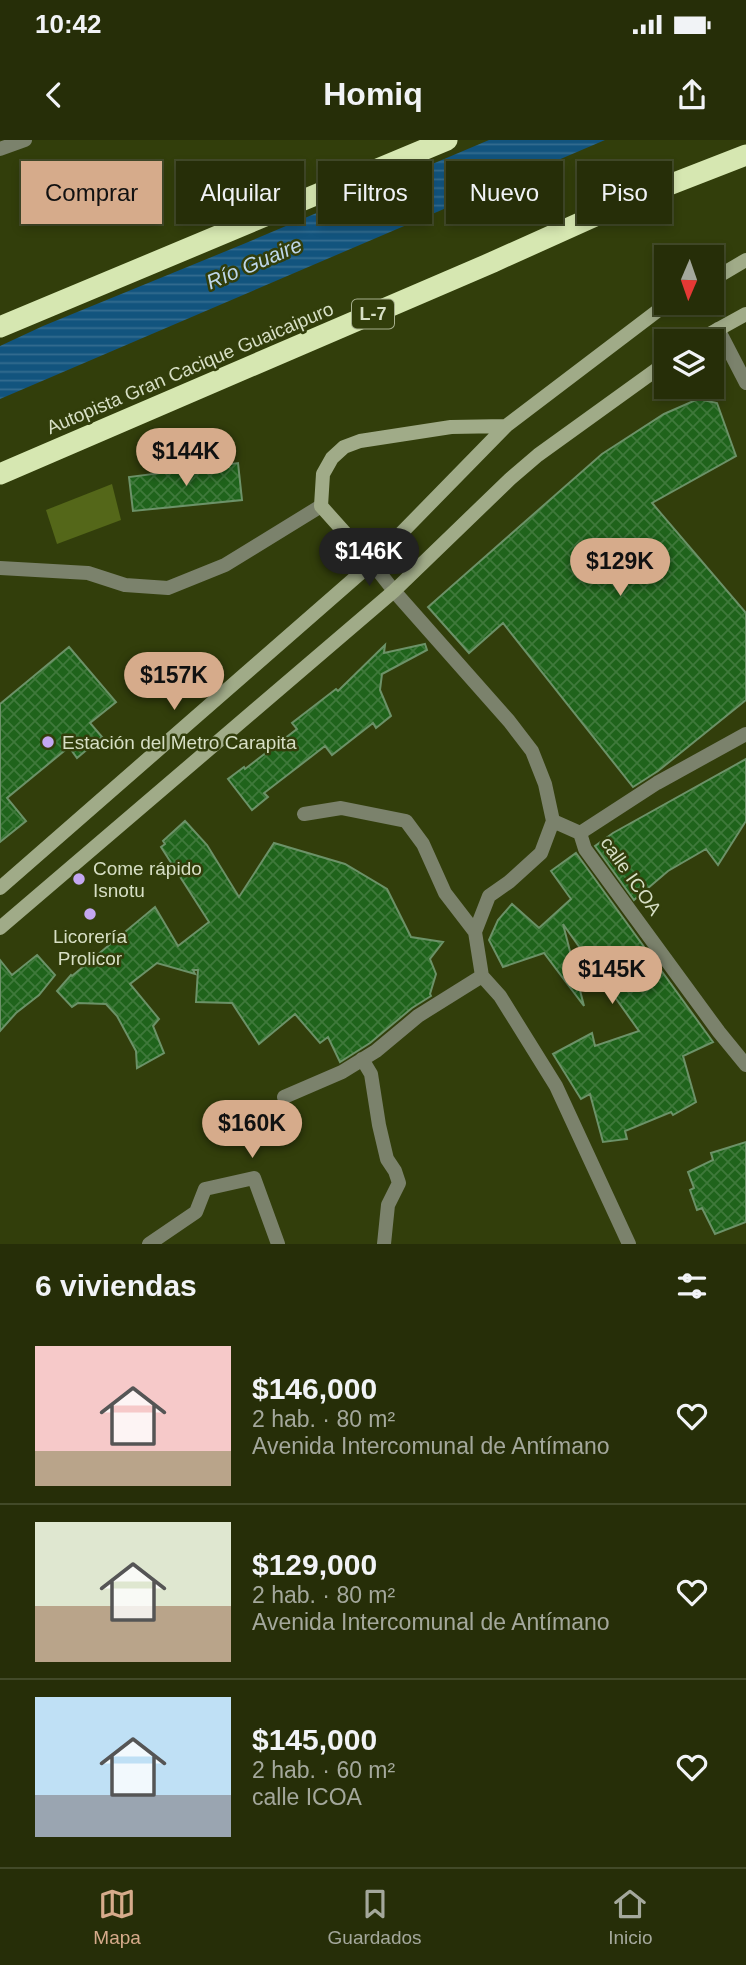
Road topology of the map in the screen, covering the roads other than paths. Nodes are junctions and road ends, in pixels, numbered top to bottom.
1 (24, 140) edge
2 (447, 140) edge
3 (0, 149) edge
4 (746, 155) edge
5 (746, 260) edge
6 (724, 273) edge
7 (654, 314) edge
8 (746, 314) edge
9 (0, 327) edge
10 (718, 329) edge
11 (724, 341) edge
12 (654, 371) edge
13 (746, 383) edge
14 (506, 426) junction
15 (0, 474) edge
16 (321, 506) junction
17 (372, 563) junction
18 (0, 568) edge
19 (394, 591) junction
20 (746, 734) edge
21 (304, 814) dead end
22 (553, 821) junction
23 (580, 833) junction
24 (0, 888) edge
25 (0, 928) edge
26 (475, 932) junction
27 (482, 976) junction
28 (362, 1059) junction
29 (746, 1065) edge
30 (284, 1097) dead end
31 (149, 1244) edge
32 (278, 1244) edge
33 (384, 1244) edge
34 (629, 1244) edge

1 - 3 street
2 - 9 highway
4 - 15 highway, Autopista Gran Cacique Guaicaipuro / L-7
5 - 6 main road
7 - 14 main road
8 - 10 main road
11 - 13 street
12 - 19 main road
14 - 16 main road
14 - 17 main road
16 - 17 main road
16 - 18 street
17 - 19 street
17 - 24 main road
19 - 22 street
19 - 25 main road
20 - 23 street
21 - 26 street
22 - 23 street, calle ICOA
22 - 26 street
23 - 29 street, calle ICOA
26 - 27 street
27 - 28 street
27 - 34 street
28 - 30 street
28 - 33 street
31 - 32 street

